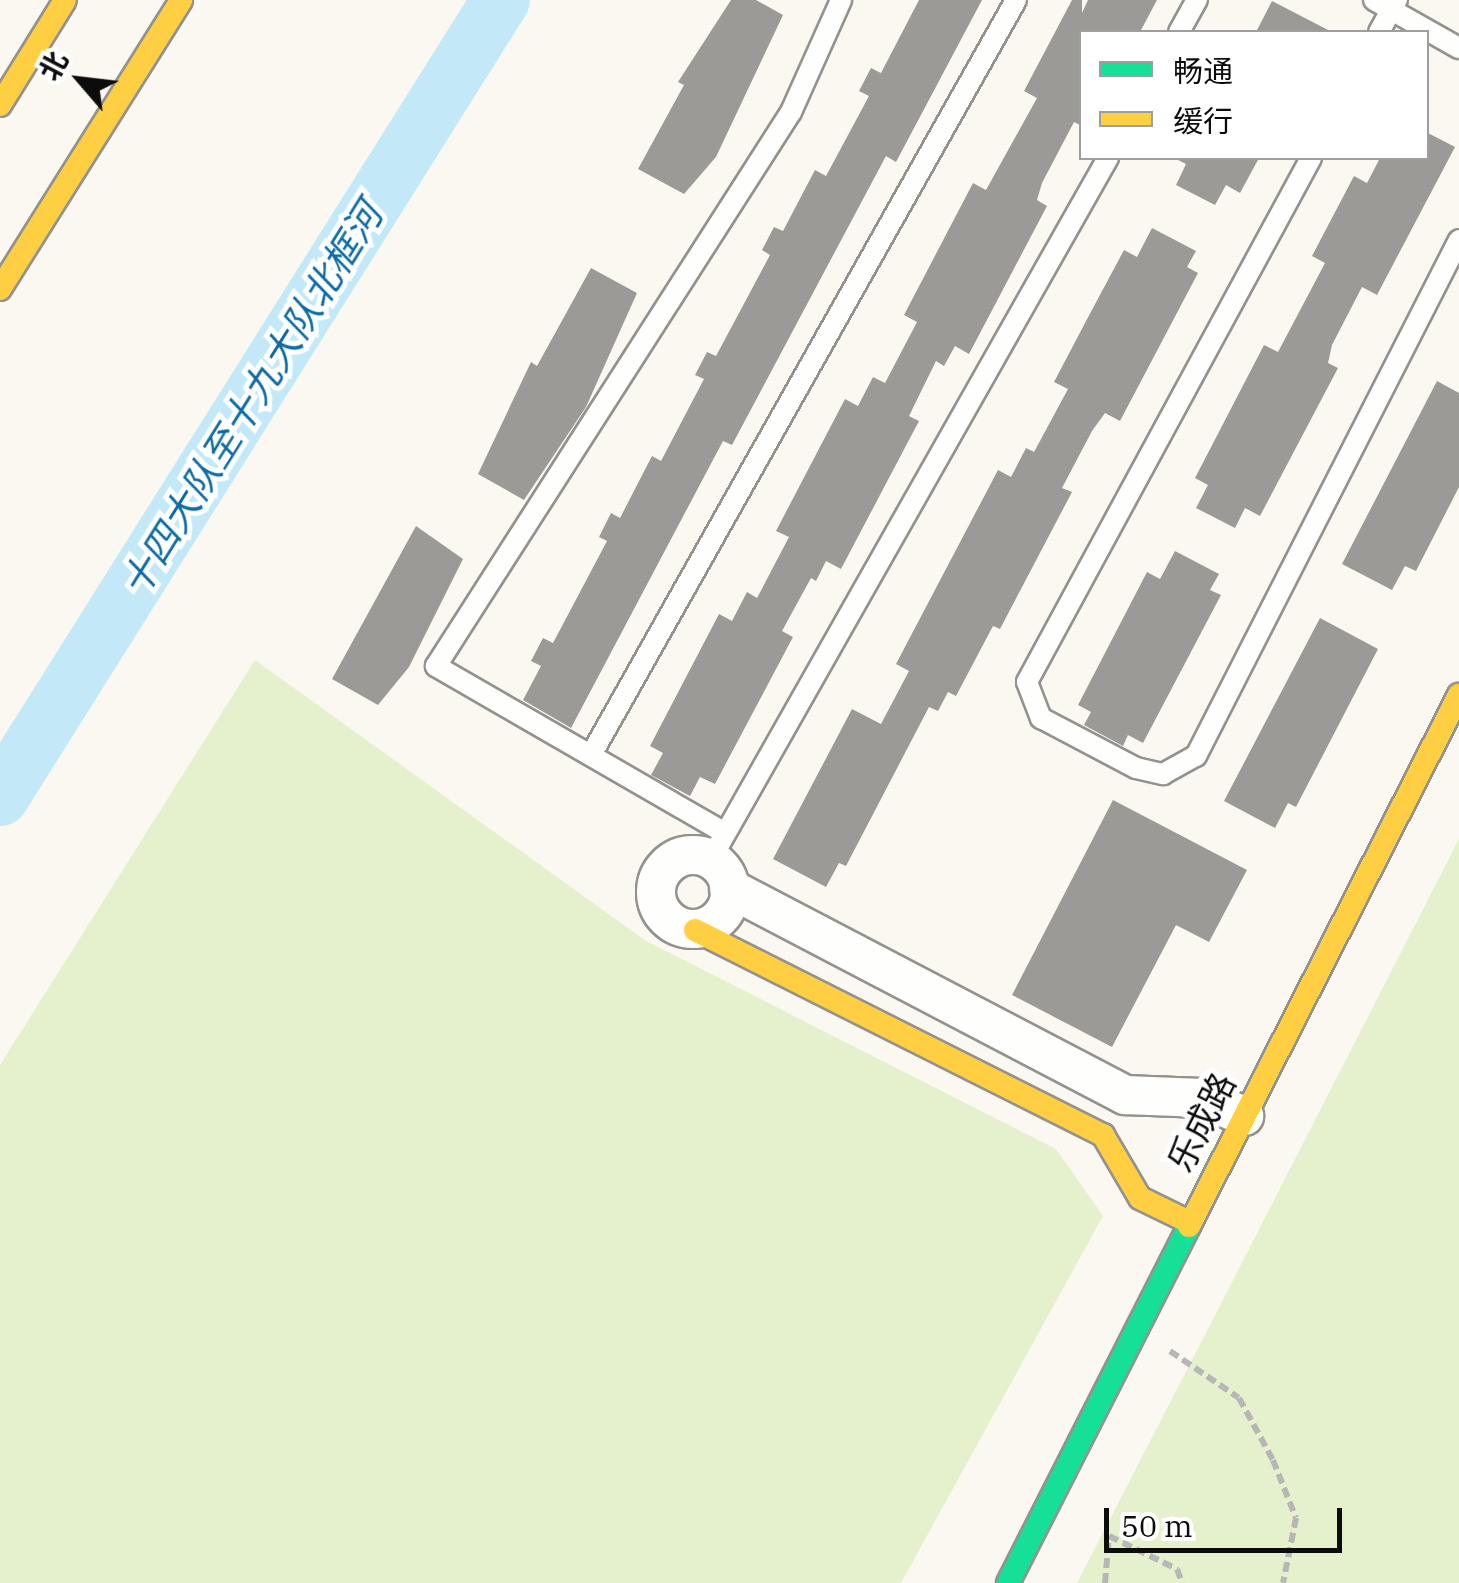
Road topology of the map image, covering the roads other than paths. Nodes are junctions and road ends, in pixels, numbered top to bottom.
1 (66, 0) edge
2 (181, 0) edge
3 (841, 0) edge
4 (1016, 0) edge
5 (1197, 0) edge
6 (1388, 3) edge
7 (1180, 30) edge
8 (1380, 30) edge
9 (1459, 48) edge
10 (0, 105) edge
11 (1107, 160) edge
12 (1311, 160) edge
13 (1459, 240) edge
14 (0, 289) edge
15 (1459, 695) edge
16 (592, 755) junction
17 (722, 860) junction
18 (695, 930) junction
19 (1244, 1116) junction
20 (1189, 1222) junction
21 (1008, 1583) edge

1 - 10 street
2 - 14 street
3 - 16 lane
4 - 16 lane
5 - 7 lane
6 - 8 lane
6 - 9 lane
11 - 17 lane
12 - 13 lane
15 - 19 street, 乐成路
16 - 17 lane
17 - 18 street
17 - 18 street
17 - 19 street
18 - 20 street
19 - 20 street, 乐成路
20 - 21 street, 乐成路

